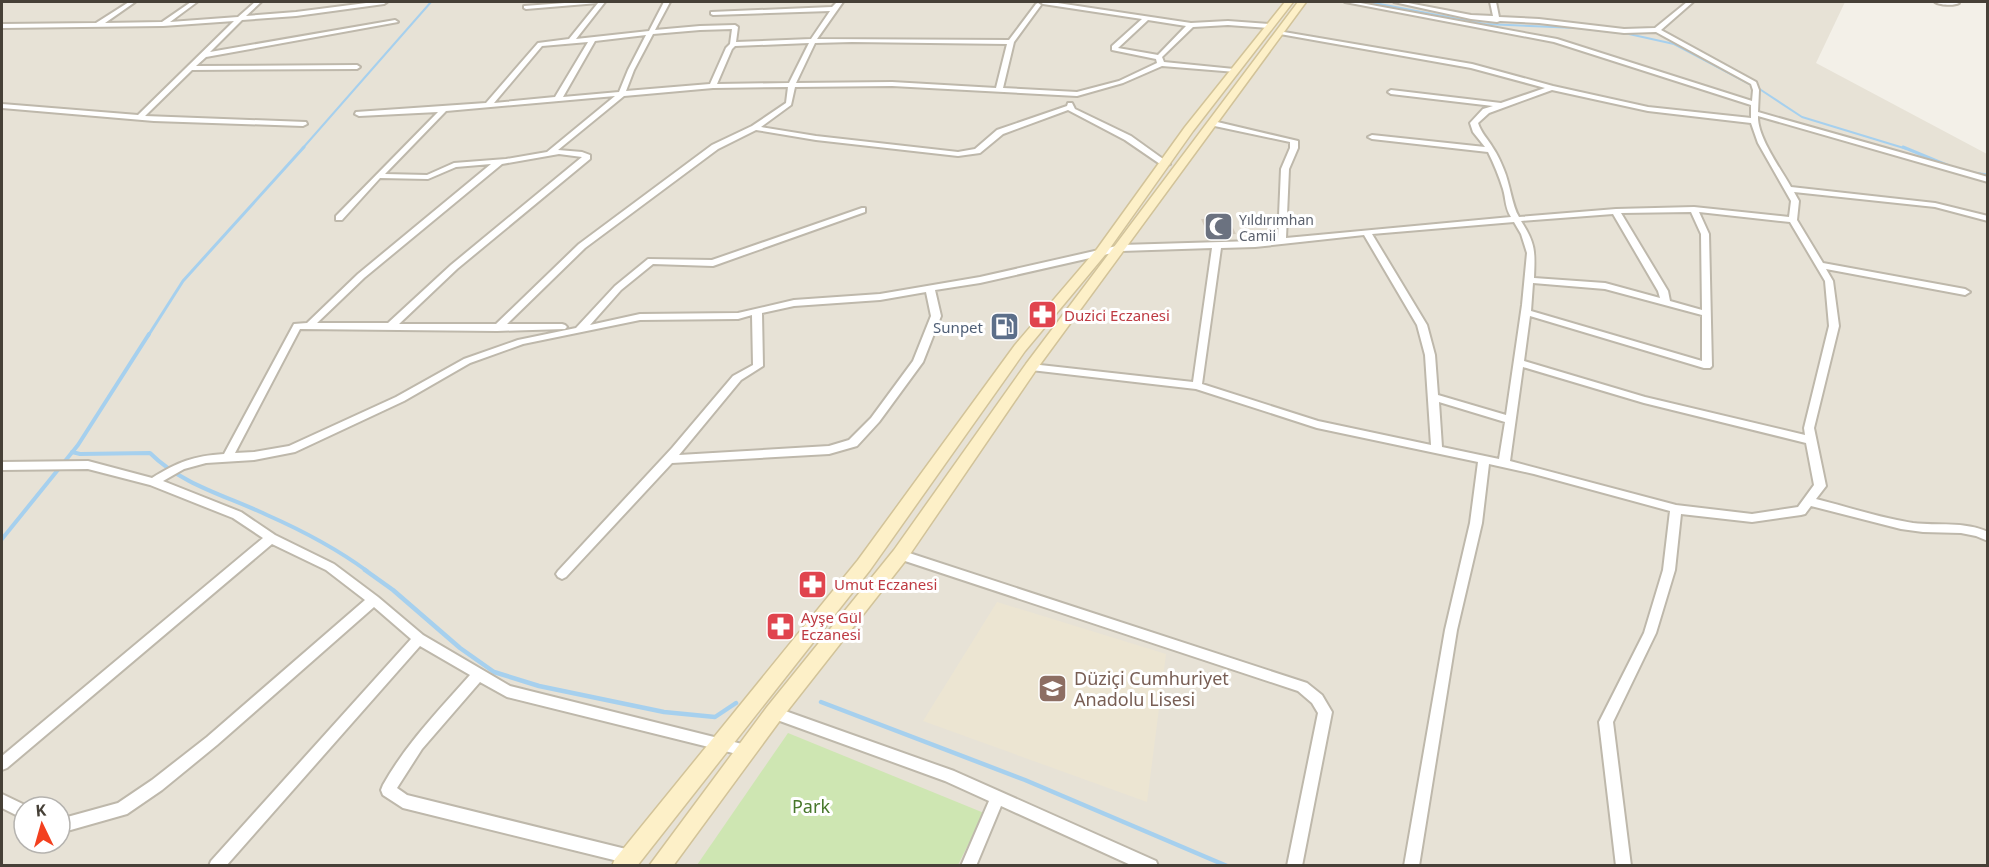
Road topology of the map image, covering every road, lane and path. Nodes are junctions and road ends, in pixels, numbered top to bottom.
1 (132, 2) edge
2 (194, 2) edge
3 (258, 2) edge
4 (333, 2) edge
5 (384, 2) edge
6 (596, 2) edge
7 (602, 2) edge
8 (667, 2) edge
9 (769, 2) edge
10 (840, 2) edge
11 (1289, 2) edge
12 (1302, 2) edge
13 (1348, 2) edge
14 (1397, 2) edge
15 (1492, 2) edge
16 (1690, 2) edge
17 (1938, 2) edge
18 (1040, 3) edge
19 (1956, 3) edge
20 (526, 7) dead end
21 (326, 9) junction
22 (833, 9) junction
23 (766, 10) junction
24 (1147, 18) junction
25 (237, 19) junction
26 (1497, 20) junction
27 (395, 22) dead end
28 (163, 24) junction
29 (1191, 25) junction
30 (2, 26) edge
31 (14, 26) junction
32 (96, 26) junction
33 (708, 26) junction
34 (1275, 29) junction
35 (1657, 30) junction
36 (653, 31) junction
37 (2, 34) edge
38 (572, 39) junction
39 (593, 39) junction
40 (813, 42) junction
41 (1011, 42) junction
42 (733, 44) junction
43 (205, 55) junction
44 (1160, 61) junction
45 (357, 67) dead end
46 (190, 68) junction
47 (1234, 71) junction
48 (792, 84) junction
49 (713, 86) junction
50 (1552, 87) junction
51 (999, 91) junction
52 (1390, 92) dead end
53 (1077, 94) junction
54 (621, 95) junction
55 (558, 99) junction
56 (489, 104) junction
57 (1499, 105) junction
58 (2, 106) edge
59 (1070, 107) junction
60 (444, 109) junction
61 (1755, 113) junction
62 (358, 114) dead end
63 (140, 117) junction
64 (1213, 123) junction
65 (303, 124) dead end
66 (755, 128) junction
67 (1372, 137) dead end
68 (1491, 150) junction
69 (550, 154) junction
70 (499, 161) junction
71 (1166, 164) junction
72 (378, 176) junction
73 (1988, 180) edge
74 (1789, 189) junction
75 (1694, 209) junction
76 (862, 210) dead end
77 (1616, 211) junction
78 (339, 218) dead end
79 (1517, 219) junction
80 (1988, 219) edge
81 (1792, 220) junction
82 (1367, 232) junction
83 (1282, 241) junction
84 (1217, 245) junction
85 (1121, 248) junction
86 (1101, 252) junction
87 (1819, 265) junction
88 (1529, 280) junction
89 (930, 289) junction
90 (1965, 292) dead end
91 (1666, 302) junction
92 (757, 311) junction
93 (1526, 312) junction
94 (1707, 314) junction
95 (392, 325) junction
96 (309, 326) junction
97 (583, 327) junction
98 (497, 328) junction
99 (1518, 363) junction
100 (1031, 367) junction
101 (1197, 386) junction
102 (1433, 397) junction
103 (1510, 420) junction
104 (1811, 440) junction
105 (1437, 449) junction
106 (227, 458) junction
107 (668, 459) junction
108 (1484, 459) junction
109 (1504, 464) junction
110 (2, 466) edge
111 (158, 478) junction
112 (1809, 501) junction
113 (1676, 509) junction
114 (1988, 537) edge
115 (271, 538) junction
116 (900, 555) junction
117 (562, 574) dead end
118 (374, 600) junction
119 (419, 639) junction
120 (478, 675) junction
121 (774, 713) junction
122 (720, 744) junction
123 (745, 750) junction
124 (2, 764) edge
125 (998, 797) junction
126 (72, 823) edge
127 (1123, 860) edge
128 (626, 861) edge
129 (216, 866) edge
130 (660, 866) edge
131 (968, 866) edge
132 (1151, 866) edge
133 (1294, 866) edge
134 (1411, 866) edge
135 (1624, 866) edge

1 - 32 street
2 - 28 street
3 - 25 street
4 - 21 street
5 - 21 street
6 - 20 street
7 - 38 street
8 - 36 street
9 - 23 street
10 - 22 street
11 - 34 main road
12 - 34 main road
13 - 61 street
14 - 26 street
15 - 26 street
16 - 35 street
17 - 19 street
18 - 24 street
18 - 41 street
21 - 25 street
22 - 23 street
22 - 40 street
23 - 33 street
24 - 29 street
24 - 44 street
25 - 28 street
25 - 43 street
26 - 35 street
27 - 43 street
28 - 32 street
29 - 34 street
29 - 44 street
30 - 31 street
31 - 32 street
31 - 37 street
33 - 36 street
33 - 42 street
34 - 47 main road
34 - 50 street
34 - 64 main road
35 - 61 street
36 - 39 street
36 - 54 street
38 - 39 street
38 - 56 street
39 - 55 street
40 - 41 street
40 - 42 street
40 - 48 street
41 - 51 street
42 - 49 street
43 - 46 street
44 - 47 street
44 - 53 street
45 - 46 street
46 - 63 street
47 - 71 main road
48 - 49 street
48 - 51 street
48 - 66 street
49 - 54 street
50 - 57 street
50 - 61 street
51 - 53 street
52 - 57 street
53 - 59 street
54 - 55 street
54 - 69 street
55 - 56 street
56 - 60 street
57 - 68 street
58 - 63 street
59 - 66 street
59 - 71 street
60 - 62 street
60 - 72 street
61 - 73 street
61 - 74 street
63 - 65 street
64 - 83 street
64 - 85 main road
66 - 98 street
67 - 68 street
68 - 79 street
69 - 70 street
69 - 95 street
70 - 72 street
70 - 96 street
71 - 86 main road
72 - 78 street
74 - 80 street
74 - 81 street
75 - 77 street
75 - 81 street
75 - 94 street
76 - 97 street
77 - 79 street
77 - 91 street
79 - 82 street
79 - 88 street
81 - 87 street
82 - 83 street
82 - 102 street
83 - 84 street
84 - 85 street
84 - 101 street
85 - 86 street
85 - 100 main road
86 - 89 street
86 - 122 main road
87 - 90 street
87 - 104 street
88 - 91 street
88 - 93 street
89 - 92 street
89 - 107 street
91 - 94 street
92 - 97 street
92 - 107 street
93 - 94 street
93 - 99 street
95 - 96 street
95 - 98 street
96 - 106 street
97 - 98 street
97 - 106 street
99 - 103 street
99 - 104 street
100 - 101 street
100 - 116 main road
101 - 105 street
102 - 103 street
102 - 105 street
103 - 109 street
104 - 112 street
105 - 108 street
106 - 111 street
107 - 117 street
108 - 109 street
108 - 134 street
109 - 113 street
110 - 111 street
111 - 115 street
112 - 113 street
112 - 114 street
113 - 135 street
115 - 118 street
115 - 124 street
116 - 121 main road
116 - 133 street
118 - 119 street
118 - 126 street
119 - 120 street
119 - 129 street
120 - 122 street
120 - 128 street
121 - 123 main road
121 - 125 street
122 - 123 street
122 - 128 main road
123 - 130 main road
125 - 127 street
125 - 131 street
127 - 132 street

